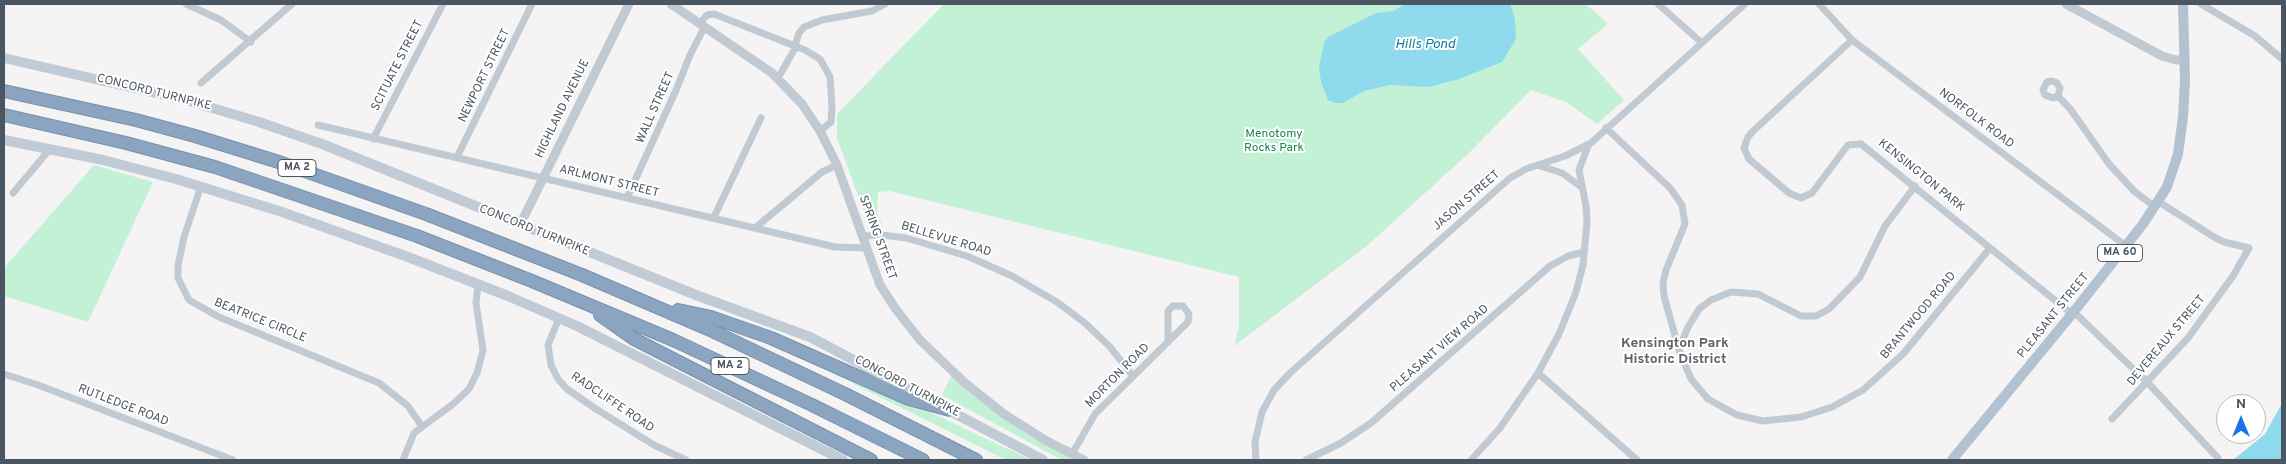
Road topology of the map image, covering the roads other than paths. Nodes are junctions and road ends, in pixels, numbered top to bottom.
1 (186, 4) edge
2 (292, 4) edge
3 (443, 4) edge
4 (532, 4) edge
5 (629, 4) edge
6 (671, 4) edge
7 (885, 4) edge
8 (1658, 4) edge
9 (1746, 4) edge
10 (1819, 4) edge
11 (2066, 4) edge
12 (2183, 4) edge
13 (2201, 4) edge
14 (703, 25) junction
15 (1852, 40) junction
16 (251, 42) junction
17 (1702, 43) junction
18 (795, 46) junction
19 (4, 58) edge
20 (2282, 59) edge
21 (2185, 60) junction
22 (778, 78) junction
23 (201, 83) dead end
24 (4, 91) edge
25 (2058, 96) dead end
26 (4, 115) edge
27 (761, 118) dead end
28 (318, 125) dead end
29 (1606, 128) junction
30 (820, 131) junction
31 (373, 139) junction
32 (4, 140) edge
33 (1590, 143) junction
34 (50, 149) junction
35 (458, 157) junction
36 (837, 165) junction
37 (1534, 165) junction
38 (543, 177) junction
39 (200, 186) junction
40 (1915, 186) junction
41 (1582, 188) junction
42 (13, 193) dead end
43 (627, 198) junction
44 (2157, 204) junction
45 (714, 218) junction
46 (520, 225) junction
47 (755, 228) junction
48 (862, 236) junction
49 (2126, 246) junction
50 (866, 248) junction
51 (1990, 248) junction
52 (1584, 252) junction
53 (478, 284) junction
54 (580, 301) junction
55 (651, 305) junction
56 (2073, 313) junction
57 (558, 318) junction
58 (1168, 342) junction
59 (1679, 350) junction
60 (1538, 373) junction
61 (4, 374) edge
62 (1133, 376) junction
63 (2148, 383) junction
64 (950, 410) junction
65 (2112, 419) dead end
66 (421, 425) junction
67 (1072, 454) junction
68 (2218, 458) dead end
69 (233, 460) edge
70 (403, 460) edge
71 (686, 460) edge
72 (843, 460) edge
73 (870, 460) edge
74 (923, 460) edge
75 (976, 460) edge
76 (1043, 460) edge
77 (1084, 460) edge
78 (1256, 460) edge
79 (1306, 460) edge
80 (1471, 460) edge
81 (1637, 460) edge
82 (1952, 460) edge

1 - 16 street
2 - 16 street
3 - 31 street, SCITUATE STREET
4 - 35 street, NEWPORT STREET
5 - 38 street, HIGHLAND AVENUE
6 - 14 street, SPRING STREET
7 - 18 street
8 - 17 street
9 - 17 street, JASON STREET
10 - 15 street, NORFOLK ROAD
11 - 21 street
12 - 21 main road, PLEASANT STREET / MA 60
13 - 20 street
14 - 18 street
14 - 22 street, SPRING STREET
14 - 43 street, WALL STREET
15 - 40 street, KENSINGTON PARK
15 - 49 street, NORFOLK ROAD
16 - 23 street
17 - 29 street, JASON STREET
18 - 22 street
18 - 30 street
19 - 46 main road, CONCORD TURNPIKE
21 - 44 main road, PLEASANT STREET / MA 60
22 - 30 street, SPRING STREET
24 - 55 highway, CONCORD TURNPIKE / MA 2
25 - 44 street
26 - 54 highway, MA 2
27 - 45 street
28 - 31 street, ARLMONT STREET
29 - 33 street, JASON STREET
29 - 59 street, BRANTWOOD ROAD
30 - 36 street, SPRING STREET
31 - 35 street, ARLMONT STREET
32 - 34 main road
33 - 37 street, JASON STREET
33 - 41 street
34 - 39 main road
34 - 42 street
35 - 38 street, ARLMONT STREET
36 - 47 street
36 - 48 street, SPRING STREET
37 - 41 street
37 - 78 street, JASON STREET
38 - 43 street, ARLMONT STREET
38 - 46 street, HIGHLAND AVENUE
39 - 53 main road
39 - 66 street, BEATRICE CIRCLE
40 - 51 street, KENSINGTON PARK
40 - 59 street
41 - 52 street
43 - 45 street, ARLMONT STREET
44 - 49 main road, PLEASANT STREET / MA 60
44 - 63 street, DEVEREAUX STREET
45 - 47 street, ARLMONT STREET
46 - 64 main road, CONCORD TURNPIKE
47 - 50 street, ARLMONT STREET
48 - 50 street, SPRING STREET
48 - 62 street, BELLEVUE ROAD
49 - 56 main road, PLEASANT STREET / MA 60
50 - 67 street, SPRING STREET
51 - 56 street, KENSINGTON PARK
51 - 59 street, BRANTWOOD ROAD
52 - 60 street
52 - 79 street, PLEASANT VIEW ROAD
53 - 57 main road
53 - 66 street
54 - 73 highway
54 - 74 highway, MA 2
55 - 64 highway
55 - 75 highway, CONCORD TURNPIKE / MA 2
56 - 63 street, KENSINGTON PARK
56 - 82 main road, PLEASANT STREET / MA 60
57 - 71 street, RADCLIFFE ROAD
57 - 72 main road
58 - 58 street, MORTON ROAD
58 - 62 street, MORTON ROAD
60 - 80 street
60 - 81 street
61 - 69 street, RUTLEDGE ROAD
62 - 67 street, MORTON ROAD
63 - 65 street, DEVEREAUX STREET
63 - 68 street, KENSINGTON PARK
64 - 76 main road, CONCORD TURNPIKE
66 - 70 street
67 - 77 street, SPRING STREET

